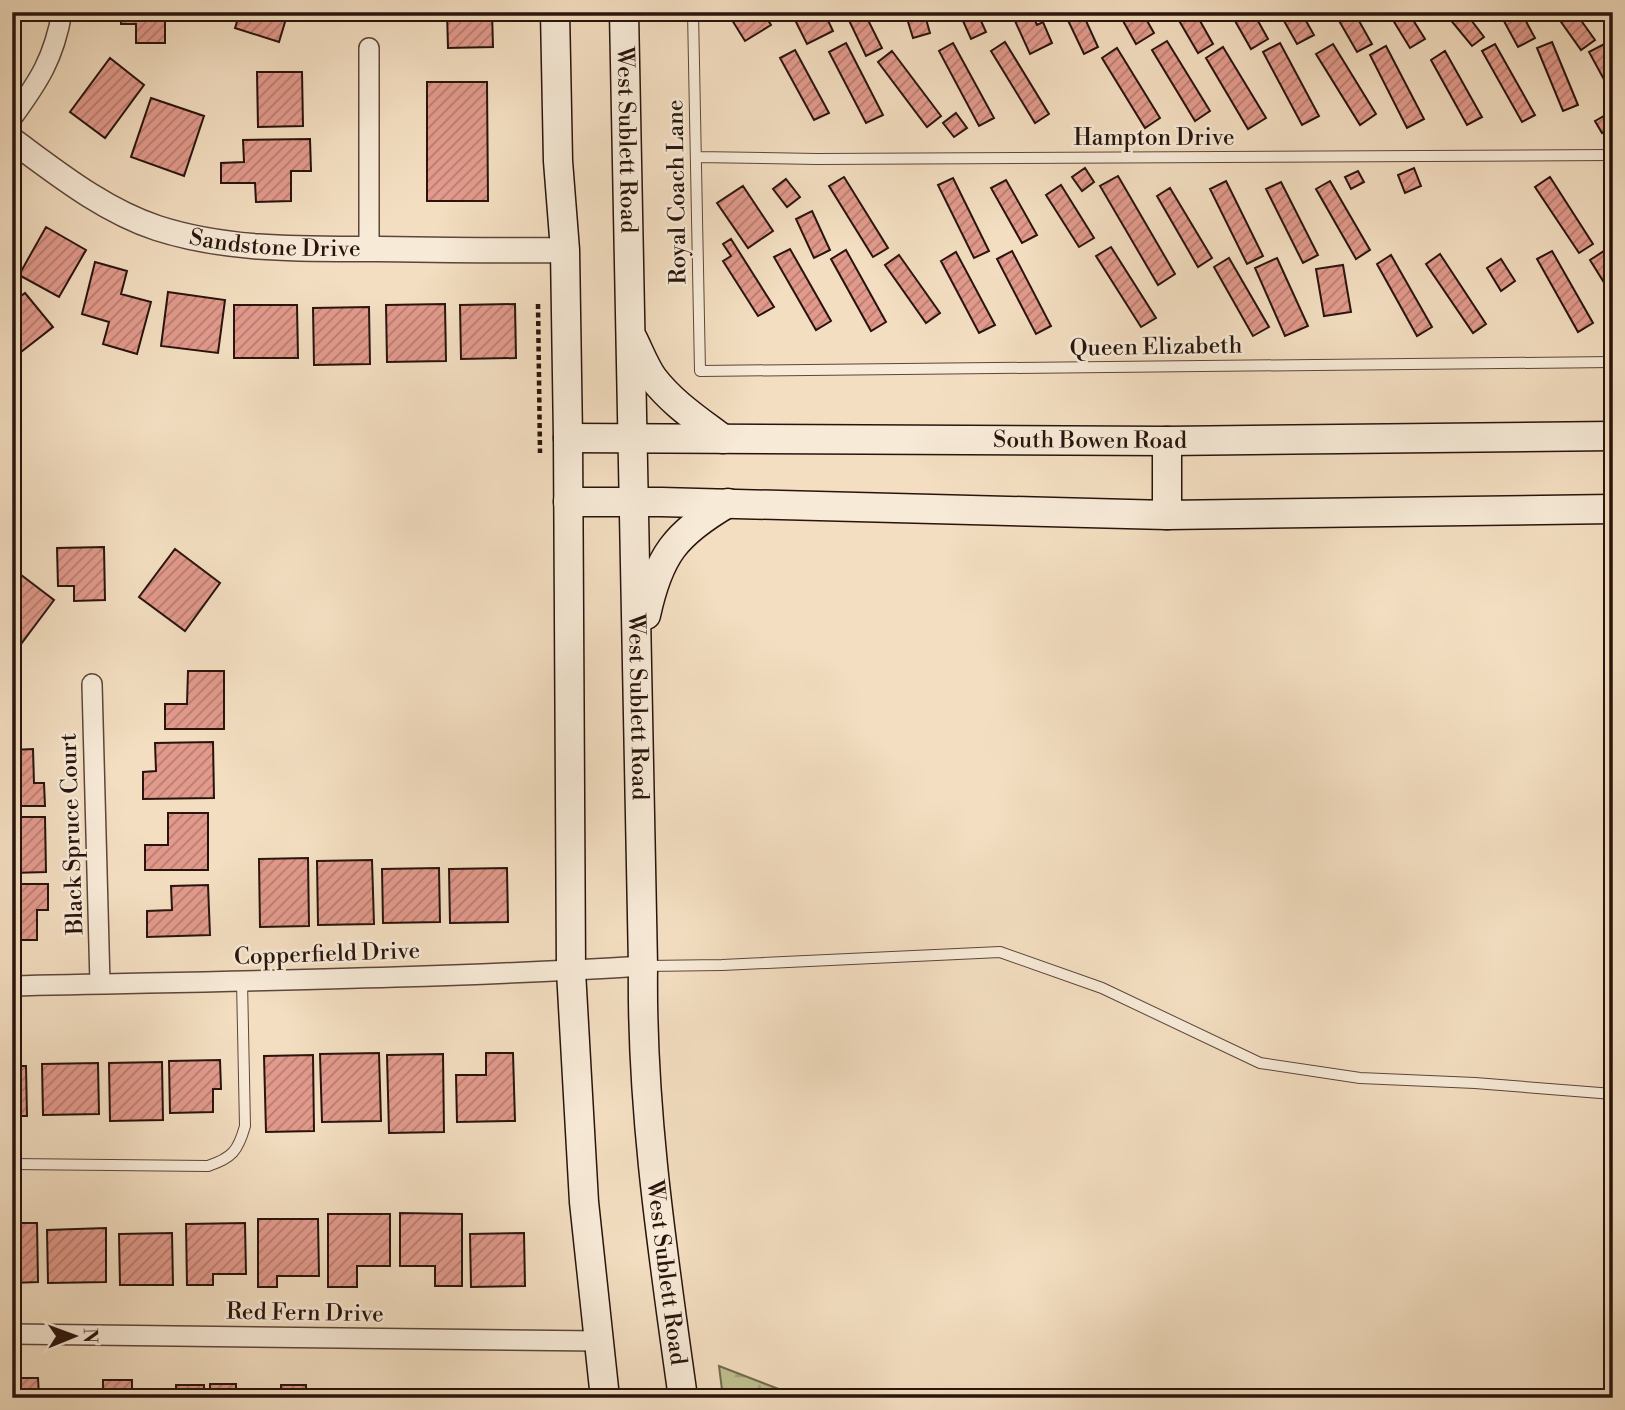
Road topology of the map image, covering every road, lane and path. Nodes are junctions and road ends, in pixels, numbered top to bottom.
1 (62, 12) edge
2 (555, 12) edge
3 (624, 12) edge
4 (693, 12) edge
5 (369, 48) dead end
6 (12, 118) edge
7 (12, 140) edge
8 (1613, 155) edge
9 (696, 157) junction
10 (369, 249) junction
11 (565, 250) junction
12 (630, 332) junction
13 (1613, 362) edge
14 (700, 371) joint
15 (1613, 436) edge
16 (568, 438) junction
17 (632, 438) junction
18 (723, 439) junction
19 (1167, 441) junction
20 (568, 502) junction
21 (633, 502) junction
22 (728, 503) junction
23 (1613, 509) edge
24 (1167, 515) junction
25 (637, 655) junction
26 (92, 684) dead end
27 (643, 966) junction
28 (570, 971) junction
29 (242, 981) junction
30 (100, 984) junction
31 (12, 986) edge
32 (1613, 1094) edge
33 (12, 1164) edge
34 (12, 1334) edge
35 (598, 1341) junction
36 (606, 1398) edge
37 (683, 1398) edge

1 - 6 street
2 - 11 main road
3 - 12 main road, West Sublett Road
4 - 9 lane, Royal Coach Lane
5 - 10 street
7 - 10 street, Sandstone Drive
8 - 9 lane, Hampton Drive
9 - 14 lane, Royal Coach Lane
10 - 11 street, Sandstone Drive
11 - 16 main road
12 - 17 main road, West Sublett Road
12 - 18 main road
13 - 14 lane, Queen Elizabeth
15 - 19 main road, South Bowen Road
16 - 17 main road, South Bowen Road
16 - 20 main road
17 - 18 main road, South Bowen Road
17 - 21 main road, West Sublett Road
18 - 19 main road, South Bowen Road
19 - 24 main road
20 - 21 main road
20 - 28 main road
21 - 22 main road
21 - 25 main road, West Sublett Road
22 - 24 main road
22 - 25 main road
23 - 24 main road
25 - 27 main road, West Sublett Road
26 - 30 street, Black Spruce Court
27 - 28 street, Copperfield Drive
27 - 32 lane
27 - 37 main road, West Sublett Road
28 - 29 street, Copperfield Drive
28 - 35 main road
29 - 30 street, Copperfield Drive
29 - 33 lane
30 - 31 street, Copperfield Drive
34 - 35 street, Red Fern Drive
35 - 36 main road

